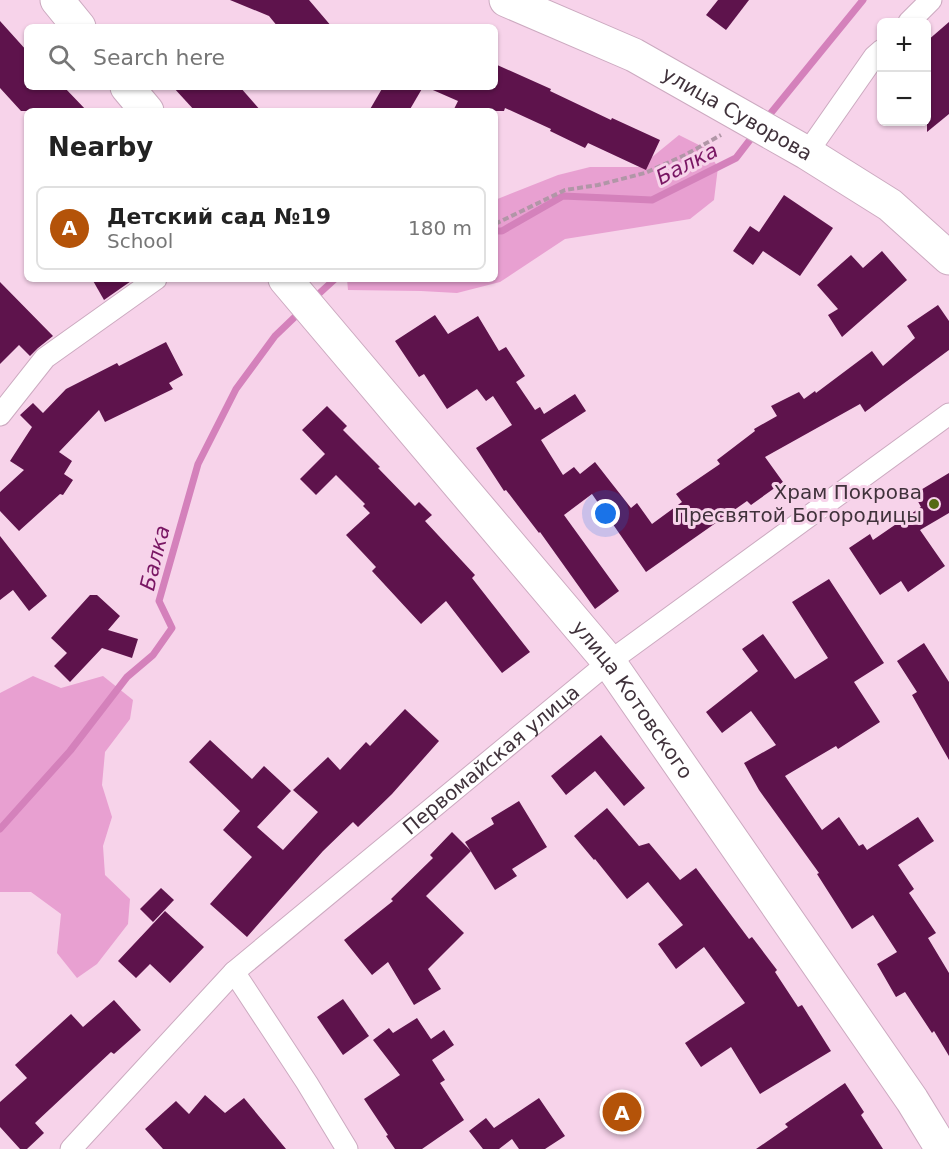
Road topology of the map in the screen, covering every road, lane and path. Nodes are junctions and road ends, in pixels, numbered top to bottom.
1 (57, 0) edge
2 (506, 0) edge
3 (931, 0) edge
4 (913, 18) edge
5 (77, 24) edge
6 (877, 57) edge
7 (130, 90) edge
8 (144, 108) edge
9 (746, 118) junction
10 (807, 153) junction
11 (498, 223) edge
12 (949, 258) edge
13 (152, 282) edge
14 (288, 282) edge
15 (949, 414) edge
16 (0, 415) edge
17 (609, 662) junction
18 (234, 972) junction
19 (71, 1149) edge
20 (347, 1149) edge
21 (942, 1149) edge

1 - 5 main road
2 - 9 main road, улица Суворова
3 - 4 street
6 - 10 street
7 - 8 main road
9 - 10 main road, улица Суворова
9 - 11 path
10 - 12 main road, улица Суворова
13 - 16 street
14 - 17 main road, улица Котовского
15 - 17 street, Первомайская улица
17 - 18 street, Первомайская улица
17 - 21 main road, улица Котовского
18 - 19 street, Первомайская улица
18 - 20 street

